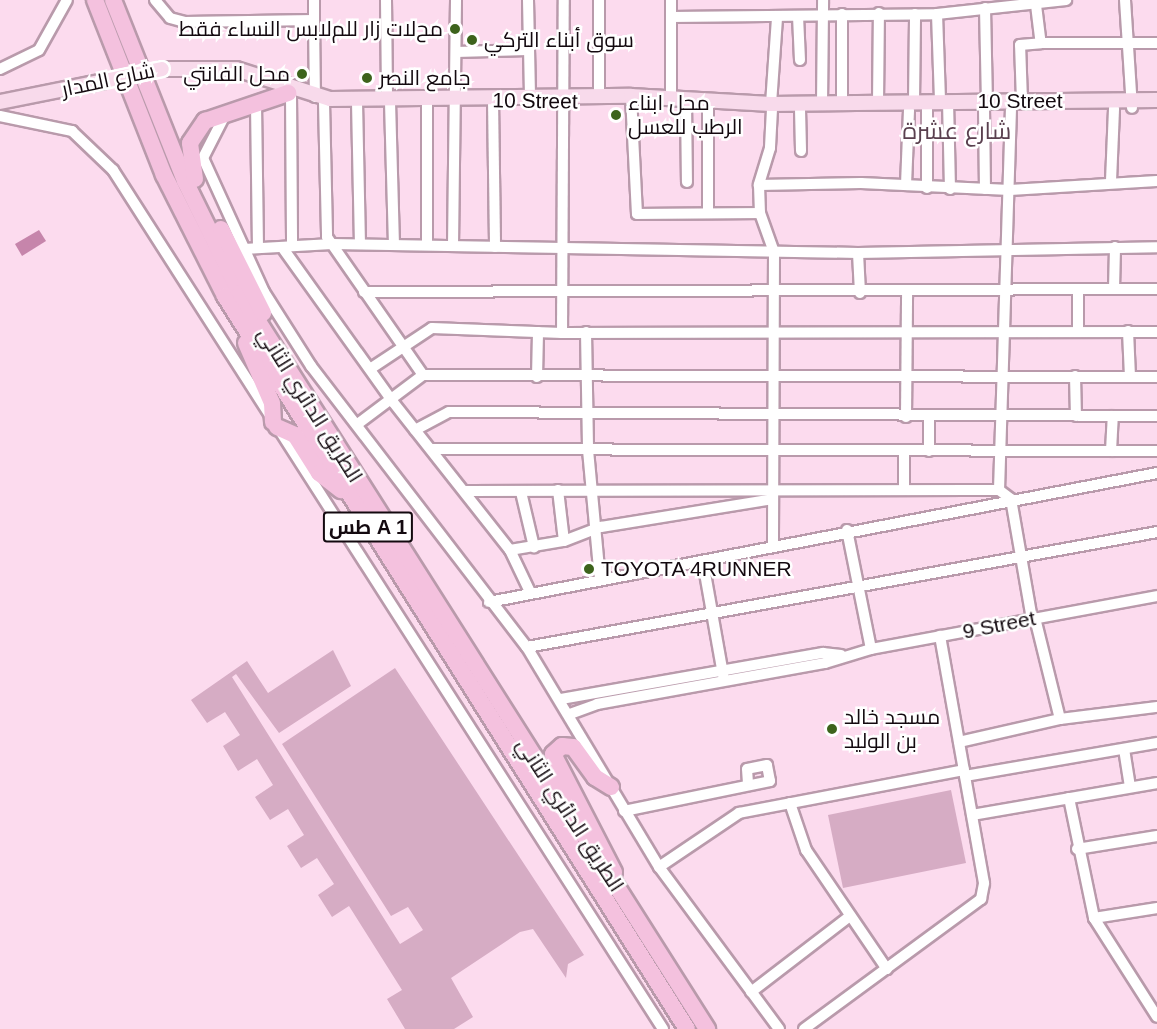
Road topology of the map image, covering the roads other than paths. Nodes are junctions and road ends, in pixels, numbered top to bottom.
1 (67, 0) edge
2 (95, 0) edge
3 (113, 0) edge
4 (155, 0) edge
5 (314, 0) edge
6 (386, 0) edge
7 (456, 0) edge
8 (528, 0) edge
9 (564, 0) edge
10 (600, 0) edge
11 (671, 0) edge
12 (823, 0) edge
13 (1066, 0) edge
14 (1125, 0) edge
15 (1036, 5) junction
16 (985, 8) junction
17 (879, 13) junction
18 (822, 14) junction
19 (842, 14) junction
20 (915, 14) junction
21 (938, 14) junction
22 (798, 16) junction
23 (671, 17) junction
24 (777, 18) junction
25 (314, 20) junction
26 (1041, 43) junction
27 (1128, 44) junction
28 (1157, 44) edge
29 (528, 50) junction
30 (456, 52) junction
31 (800, 60) dead end
32 (217, 66) junction
33 (0, 69) edge
34 (290, 94) junction
35 (530, 96) junction
36 (599, 97) junction
37 (671, 97) junction
38 (456, 99) junction
39 (564, 99) junction
40 (632, 99) junction
41 (320, 100) junction
42 (427, 100) junction
43 (493, 100) junction
44 (1157, 100) edge
45 (388, 101) junction
46 (0, 102) edge
47 (357, 102) junction
48 (686, 103) junction
49 (878, 103) junction
50 (255, 104) junction
51 (708, 104) junction
52 (822, 104) junction
53 (843, 104) junction
54 (930, 104) junction
55 (1132, 104) junction
56 (985, 105) junction
57 (1016, 105) junction
58 (772, 106) junction
59 (1114, 108) junction
60 (1157, 108) edge
61 (800, 109) junction
62 (227, 110) junction
63 (0, 116) edge
64 (801, 151) dead end
65 (1157, 181) edge
66 (687, 182) dead end
67 (1111, 182) junction
68 (759, 185) junction
69 (906, 185) junction
70 (927, 188) junction
71 (950, 189) junction
72 (985, 189) junction
73 (1010, 190) junction
74 (708, 211) junction
75 (760, 213) junction
76 (332, 244) junction
77 (360, 244) junction
78 (394, 245) junction
79 (427, 245) junction
80 (453, 246) junction
81 (287, 247) junction
82 (495, 247) junction
83 (1115, 247) junction
84 (1157, 247) edge
85 (258, 248) junction
86 (244, 249) junction
87 (1006, 249) junction
88 (562, 250) junction
89 (774, 252) junction
90 (858, 253) junction
91 (1114, 289) junction
92 (1157, 289) edge
93 (562, 290) junction
94 (772, 291) junction
95 (1078, 291) junction
96 (364, 292) junction
97 (1006, 292) junction
98 (860, 293) junction
99 (907, 293) junction
100 (245, 330) junction
101 (907, 330) junction
102 (773, 331) junction
103 (1006, 331) junction
104 (1128, 331) junction
105 (538, 332) junction
106 (586, 332) junction
107 (1078, 332) junction
108 (1157, 332) edge
109 (562, 333) junction
110 (401, 348) junction
111 (277, 353) junction
112 (370, 369) junction
113 (423, 375) junction
114 (772, 375) junction
115 (907, 375) junction
116 (1075, 376) junction
117 (1130, 376) junction
118 (537, 377) junction
119 (589, 377) junction
120 (1004, 377) junction
121 (1157, 377) edge
122 (393, 402) junction
123 (587, 412) junction
124 (772, 415) junction
125 (1076, 416) junction
126 (1113, 416) junction
127 (1157, 416) edge
128 (906, 417) junction
129 (930, 417) junction
130 (1002, 420) junction
131 (359, 423) junction
132 (275, 424) junction
133 (415, 430) junction
134 (432, 449) junction
135 (588, 450) junction
136 (773, 450) junction
137 (904, 451) junction
138 (929, 451) junction
139 (1111, 451) junction
140 (1157, 451) edge
141 (1001, 454) junction
142 (1157, 473) edge
143 (593, 489) junction
144 (904, 489) junction
145 (558, 490) junction
146 (999, 490) junction
147 (465, 491) junction
148 (521, 492) junction
149 (773, 494) junction
150 (349, 496) junction
151 (1011, 500) junction
152 (597, 530) junction
153 (847, 530) junction
154 (1157, 532) edge
155 (564, 541) junction
156 (773, 545) junction
157 (534, 547) junction
158 (510, 550) junction
159 (1020, 557) junction
160 (703, 562) junction
161 (600, 579) junction
162 (858, 586) junction
163 (530, 592) junction
164 (1157, 596) edge
165 (489, 602) junction
166 (713, 612) junction
167 (1033, 619) junction
168 (940, 636) junction
169 (527, 647) junction
170 (871, 649) junction
171 (724, 678) junction
172 (561, 699) junction
173 (1157, 707) edge
174 (570, 714) junction
175 (1060, 720) junction
176 (959, 742) junction
177 (1157, 743) edge
178 (1124, 749) junction
179 (964, 773) junction
180 (1157, 783) edge
181 (748, 784) dead end
182 (610, 787) junction
183 (1130, 787) junction
184 (1069, 798) junction
185 (790, 803) junction
186 (624, 811) junction
187 (972, 815) junction
188 (1157, 836) edge
189 (1077, 849) junction
190 (658, 867) junction
191 (616, 888) junction
192 (1157, 908) edge
193 (850, 916) junction
194 (1094, 918) junction
195 (887, 969) junction
196 (751, 992) junction
197 (690, 1003) junction
198 (1157, 1017) edge
199 (663, 1029) edge
200 (687, 1029) edge
201 (707, 1029) edge
202 (713, 1029) edge
203 (779, 1029) edge
204 (804, 1029) edge

1 - 33 street
2 - 100 highway, الطريق الدائري الثاني / طس A 1
3 - 111 highway, الطريق الدائري الثاني / طس A 1
4 - 25 street
5 - 25 street
6 - 45 street
7 - 30 street
8 - 29 street
9 - 39 street
10 - 36 street
11 - 23 street
12 - 18 street
13 - 15 street
14 - 27 street
15 - 16 street
15 - 26 street
16 - 21 street
16 - 56 street
17 - 19 street
17 - 20 street
17 - 49 street
18 - 19 street
18 - 22 street
18 - 52 street
19 - 53 street
20 - 21 street
20 - 54 street
21 - 54 street
22 - 24 street
22 - 31 street
23 - 24 street
23 - 37 street
24 - 58 street
25 - 41 street
26 - 27 street
26 - 57 street
27 - 28 street
27 - 55 street
29 - 30 street
29 - 35 street
30 - 38 street
32 - 34 main road, 10 Street
32 - 41 main road, 10 Street
32 - 46 main road, شارع المدار, bridge
34 - 41 main road, 10 Street
34 - 50 highway
34 - 81 street
35 - 38 main road, 10 Street
35 - 39 main road, 10 Street
36 - 39 main road, 10 Street
36 - 40 main road, 10 Street
37 - 40 main road, 10 Street
37 - 58 main road, 10 Street
38 - 42 main road, 10 Street
38 - 43 main road, 10 Street
38 - 45 main road, 10 Street
38 - 80 street
39 - 40 main road, 10 Street
39 - 43 main road, 10 Street
39 - 88 street
40 - 48 main road, 10 Street
40 - 74 street
41 - 45 main road, 10 Street
41 - 47 main road, 10 Street
41 - 76 street
42 - 45 main road, 10 Street
42 - 79 street
43 - 82 street
44 - 55 main road, 10 Street
45 - 47 main road, 10 Street
45 - 78 street
47 - 77 street
48 - 51 main road, 10 Street
48 - 66 street
49 - 53 main road, 10 Street
49 - 54 main road, 10 Street
50 - 62 highway
50 - 85 street
51 - 58 main road, 10 Street
51 - 74 street
52 - 53 main road, 10 Street
52 - 58 main road, 10 Street
54 - 56 main road, 10 Street
54 - 61 main road, 10 Street
54 - 69 street
54 - 70 street
54 - 71 street
55 - 57 main road, 10 Street
55 - 59 main road, 10 Street
55 - 60 main road, 10 Street
56 - 57 main road, 10 Street
56 - 72 street
57 - 59 main road, 10 Street
57 - 73 street
58 - 61 main road, 10 Street
58 - 68 street
59 - 67 street
61 - 64 street
62 - 86 street
62 - 111 highway
63 - 132 street
65 - 67 street
67 - 73 street
68 - 69 street
68 - 75 street
69 - 70 street
70 - 71 street
71 - 72 street
72 - 73 street
73 - 87 street
74 - 75 street
75 - 89 street
76 - 77 street
76 - 81 street
76 - 96 street
77 - 78 street
78 - 79 street
79 - 80 street
80 - 82 street
81 - 85 street
81 - 112 street
82 - 88 street
83 - 84 street
83 - 87 street
83 - 91 street
85 - 86 street
86 - 131 street
87 - 90 street
87 - 97 street
88 - 89 street
88 - 93 street
89 - 90 street
89 - 94 street
90 - 98 street
91 - 92 street
91 - 95 street
93 - 94 street
93 - 96 street
93 - 109 street
94 - 98 street
94 - 102 street
95 - 97 street
95 - 107 street
96 - 110 street
97 - 99 street
97 - 103 street
98 - 99 street
99 - 101 street
100 - 132 highway
100 - 150 highway, الطريق الدائري الثاني / طس A 1
101 - 102 street
101 - 103 street
101 - 115 street
102 - 106 street
102 - 114 street
103 - 107 street
103 - 120 street
104 - 107 street
104 - 108 street
104 - 117 street
105 - 109 street
105 - 110 street
105 - 118 street
106 - 109 street
106 - 119 street
110 - 112 street
110 - 113 street
111 - 191 highway, الطريق الدائري الثاني / طس A 1
112 - 122 street
113 - 118 street
113 - 122 street
114 - 115 street
114 - 119 street
114 - 124 street
115 - 120 street
115 - 128 street
116 - 117 street
116 - 120 street
116 - 125 street
117 - 121 street
118 - 119 street
119 - 123 street
120 - 130 street
122 - 131 street
122 - 133 street
123 - 124 street
123 - 133 street
123 - 135 street
124 - 128 street
124 - 136 street
125 - 126 street
125 - 130 street
126 - 127 street
126 - 139 street
128 - 129 street
129 - 130 street
129 - 138 street
130 - 141 street
131 - 165 street
132 - 150 highway
132 - 199 street
133 - 134 street
134 - 135 street
134 - 147 street
135 - 136 street
135 - 143 street
136 - 137 street
136 - 149 street
137 - 138 street
137 - 144 street
138 - 141 street
139 - 140 street
139 - 141 street
141 - 146 street
142 - 151 street
143 - 145 street
143 - 149 street
143 - 152 street
144 - 146 street
144 - 149 street
145 - 148 street
145 - 155 street
146 - 151 street
147 - 148 street
147 - 158 street
148 - 157 street
149 - 152 street
149 - 156 street
150 - 200 highway, الطريق الدائري الثاني / طس A 1
151 - 153 street
151 - 159 street
152 - 155 street
152 - 161 street
153 - 156 street
153 - 162 street
154 - 159 street
155 - 157 street
156 - 160 street
157 - 158 street
158 - 163 street
159 - 162 street
159 - 167 street
160 - 161 street
160 - 166 street
161 - 163 street
162 - 166 street
162 - 170 street
163 - 165 street
164 - 167 street, 9 Street
165 - 169 street
166 - 169 street
166 - 171 street
167 - 168 street, 9 Street
167 - 175 street
168 - 170 street, 9 Street
168 - 176 street
169 - 172 street
170 - 171 street, 9 Street
171 - 172 street, 9 Street
171 - 174 street, 9 Street
172 - 174 street
173 - 175 street
174 - 182 street
175 - 176 street
176 - 179 street
177 - 178 street
178 - 179 street
178 - 183 street
179 - 185 street
179 - 187 street
180 - 183 street
181 - 186 street
182 - 186 street
182 - 191 highway
183 - 184 street
184 - 187 street
184 - 189 street
185 - 190 street
185 - 193 street
186 - 190 street
187 - 195 street
188 - 189 street
189 - 194 street
190 - 196 street
191 - 197 highway, الطريق الدائري الثاني / طس A 1
192 - 194 street
193 - 195 street
193 - 196 street
194 - 198 street
195 - 204 street
196 - 203 street
197 - 201 highway, الطريق الدائري الثاني / طس A 1
197 - 202 highway

